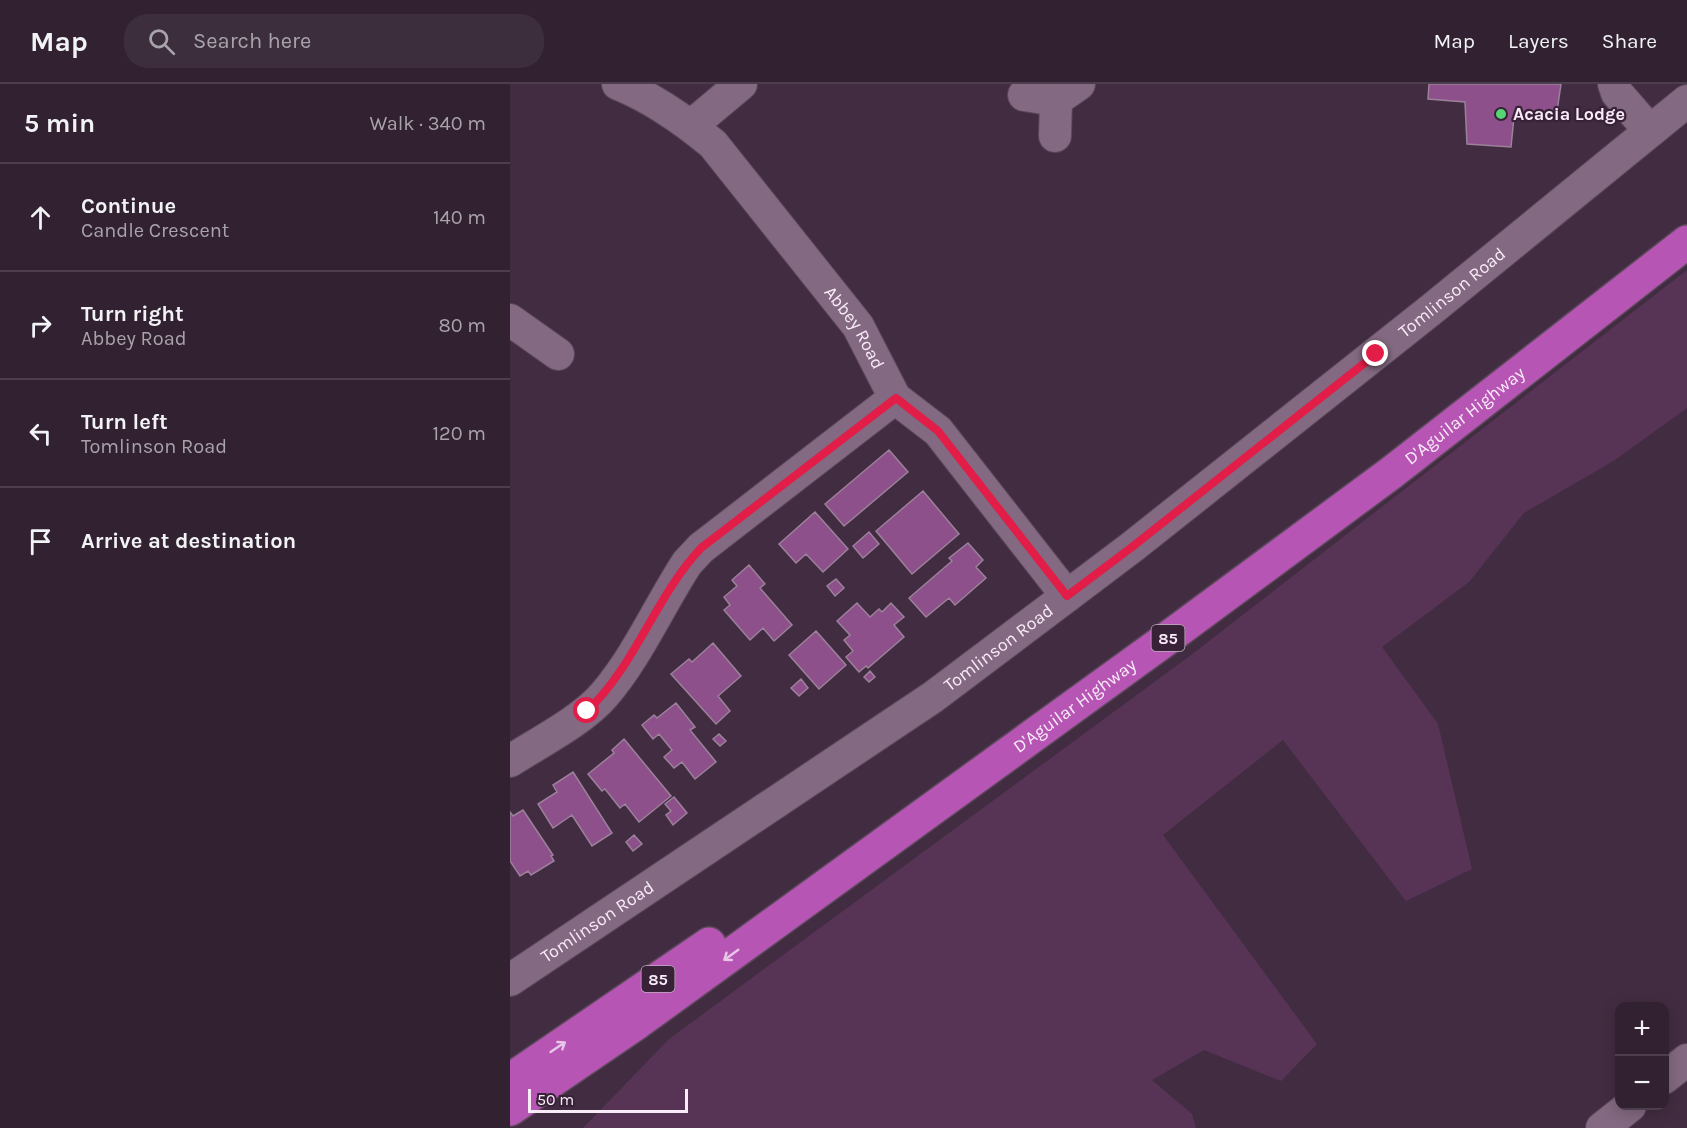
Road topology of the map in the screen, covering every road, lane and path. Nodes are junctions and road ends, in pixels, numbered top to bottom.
1 (618, 84) edge
2 (741, 84) edge
3 (1614, 84) edge
4 (1067, 92) edge
5 (1024, 95) dead end
6 (1687, 101) edge
7 (691, 126) junction
8 (1650, 131) junction
9 (1054, 135) dead end
10 (1687, 221) edge
11 (1687, 242) edge
12 (510, 320) edge
13 (558, 354) dead end
14 (896, 398) junction
15 (1067, 596) junction
16 (510, 761) edge
17 (510, 980) edge
18 (638, 1022) junction
19 (1687, 1060) edge
20 (1669, 1075) edge
21 (510, 1080) edge
22 (510, 1109) edge
23 (1625, 1110) edge
24 (522, 1128) edge
25 (1602, 1128) edge

1 - 7 street, Abbey Road
2 - 7 street
3 - 8 street
4 - 5 street
4 - 9 street
6 - 8 street, Tomlinson Road
7 - 14 street, Abbey Road
8 - 15 street, Tomlinson Road
21 -> 10 highway, D'Aguilar Highway / 85
11 -> 18 highway, D'Aguilar Highway / 85
12 - 13 street
14 - 15 street, Abbey Road
14 - 16 street
15 - 17 street, Tomlinson Road
18 - 22 highway, D'Aguilar Highway / 85
18 - 24 highway
19 - 20 street
23 - 25 street

